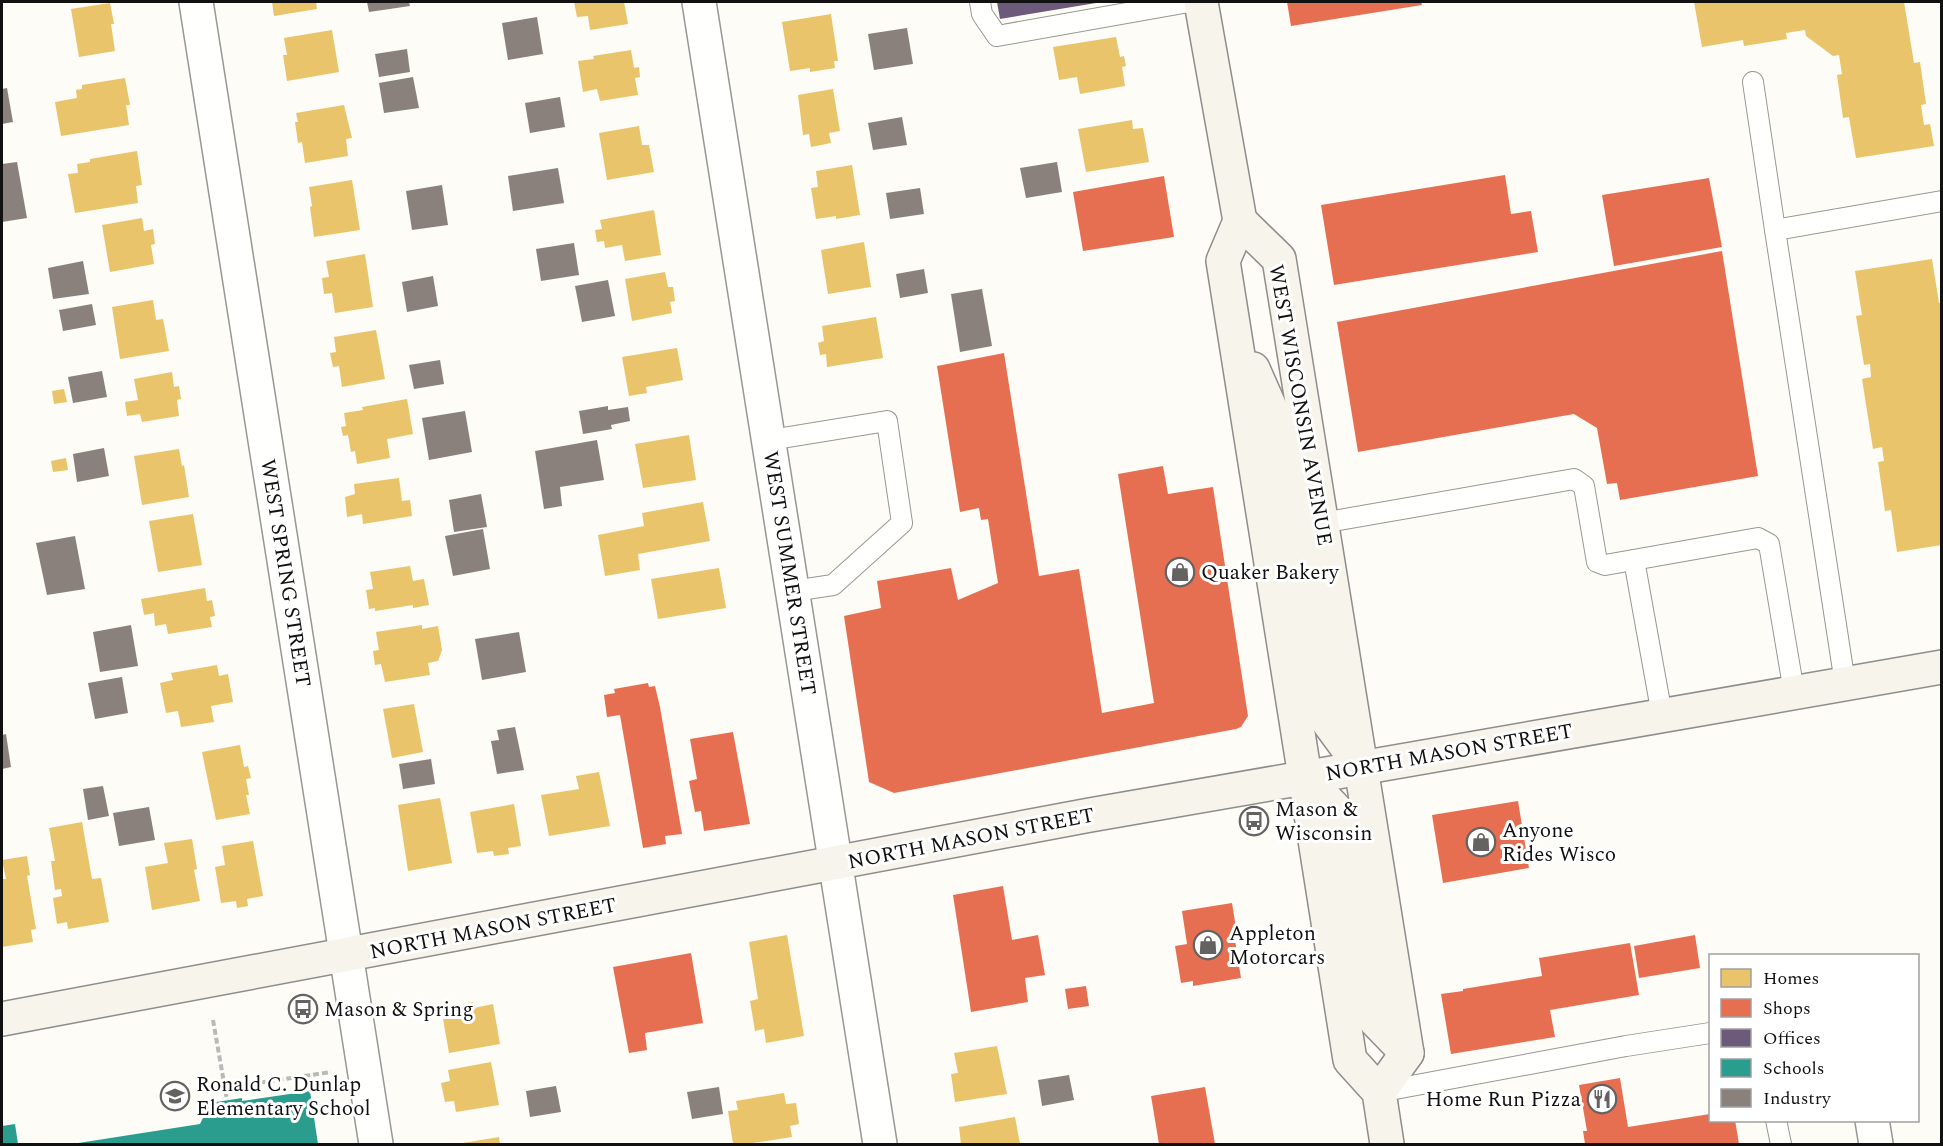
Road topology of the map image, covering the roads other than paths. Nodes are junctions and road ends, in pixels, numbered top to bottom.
1 (196, 2) edge
2 (699, 2) edge
3 (1189, 2) edge
4 (1201, 2) edge
5 (981, 8) edge
6 (1753, 82) dead end
7 (1941, 201) edge
8 (1240, 221) junction
9 (1775, 230) junction
10 (1235, 332) junction
11 (770, 440) junction
12 (1322, 523) junction
13 (1634, 560) junction
14 (793, 591) junction
15 (1941, 667) edge
16 (1845, 684) junction
17 (1794, 692) junction
18 (1662, 715) junction
19 (1361, 768) junction
20 (1305, 777) junction
21 (835, 864) junction
22 (347, 955) junction
23 (2, 1019) edge
24 (1709, 1033) edge
25 (1407, 1053) junction
26 (1379, 1092) junction
27 (1776, 1122) edge
28 (1872, 1122) edge
29 (376, 1144) edge
30 (880, 1144) edge
31 (1387, 1144) edge
32 (1781, 1144) edge
33 (1875, 1144) edge

1 - 22 street, WEST SPRING STREET
2 - 11 street, WEST SUMMER STREET
3 - 5 lane
4 - 8 main road
6 - 9 lane
7 - 9 lane
8 - 10 main road
8 - 12 main road, WEST WISCONSIN AVENUE
9 - 16 lane
10 - 19 main road
10 - 20 main road
11 - 14 street, WEST SUMMER STREET
11 - 14 lane
12 - 13 lane
12 - 19 main road, WEST WISCONSIN AVENUE
13 - 17 lane
13 - 18 lane
14 - 21 street, WEST SUMMER STREET
15 - 16 main road, NORTH MASON STREET
16 - 17 main road, NORTH MASON STREET
17 - 18 main road, NORTH MASON STREET
18 - 19 main road, NORTH MASON STREET
19 - 20 main road, NORTH MASON STREET
19 - 25 main road, WEST WISCONSIN AVENUE
20 - 21 main road, NORTH MASON STREET
20 - 25 main road
20 - 26 main road
21 - 22 main road, NORTH MASON STREET
21 - 30 street, WEST SUMMER STREET
22 - 23 main road, NORTH MASON STREET
22 - 29 street, WEST SPRING STREET
24 - 26 lane
25 - 26 main road
26 - 31 main road
27 - 32 lane
28 - 33 street

